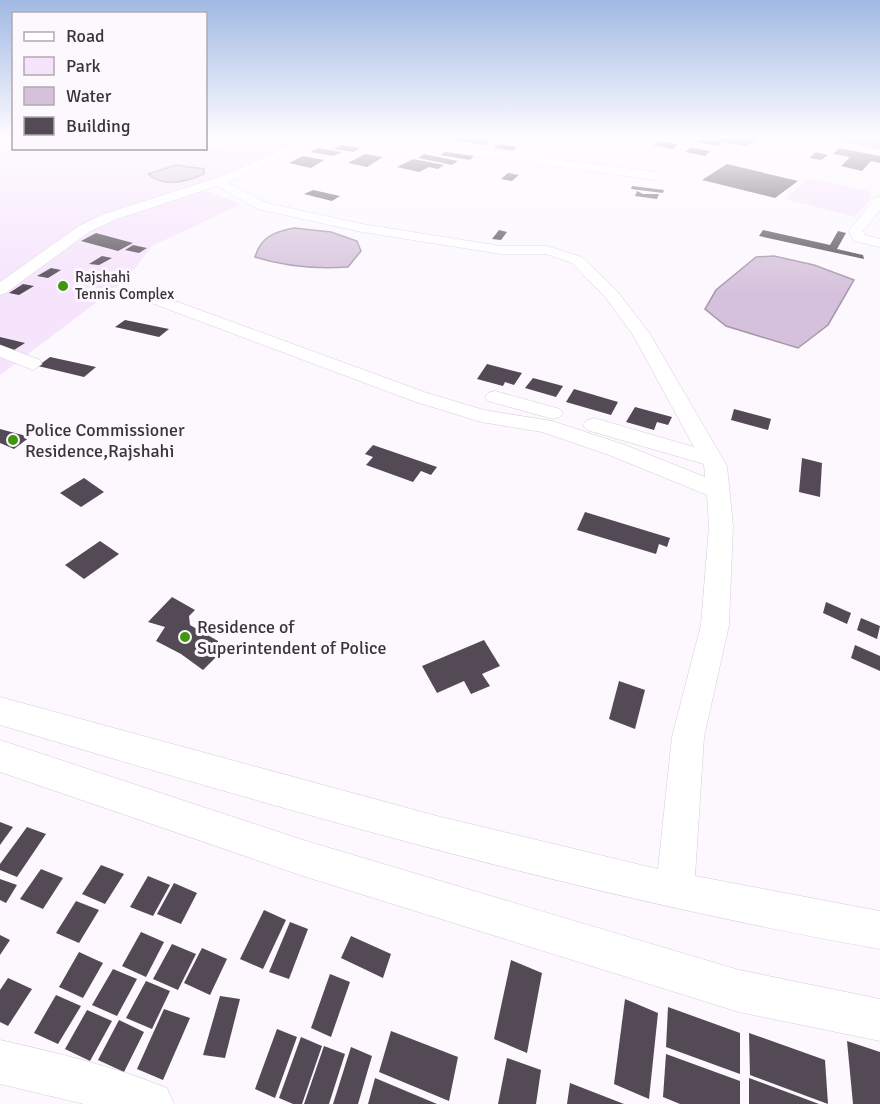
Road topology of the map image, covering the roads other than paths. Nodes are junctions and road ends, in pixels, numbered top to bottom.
1 (194, 190) edge
2 (231, 190) edge
3 (880, 201) edge
4 (880, 243) edge
5 (0, 290) edge
6 (136, 292) dead end
7 (0, 351) edge
8 (33, 364) dead end
9 (495, 397) dead end
10 (712, 459) junction
11 (718, 491) junction
12 (0, 711) edge
13 (0, 756) edge
14 (675, 889) junction
15 (880, 930) edge
16 (880, 1020) edge
17 (0, 1062) edge
18 (151, 1104) edge

1 - 5 street
2 - 10 street
3 - 4 street
6 - 11 street
7 - 8 street
9 - 10 street
10 - 11 street
11 - 14 street
12 - 14 street
13 - 16 street
14 - 15 street
17 - 18 street

